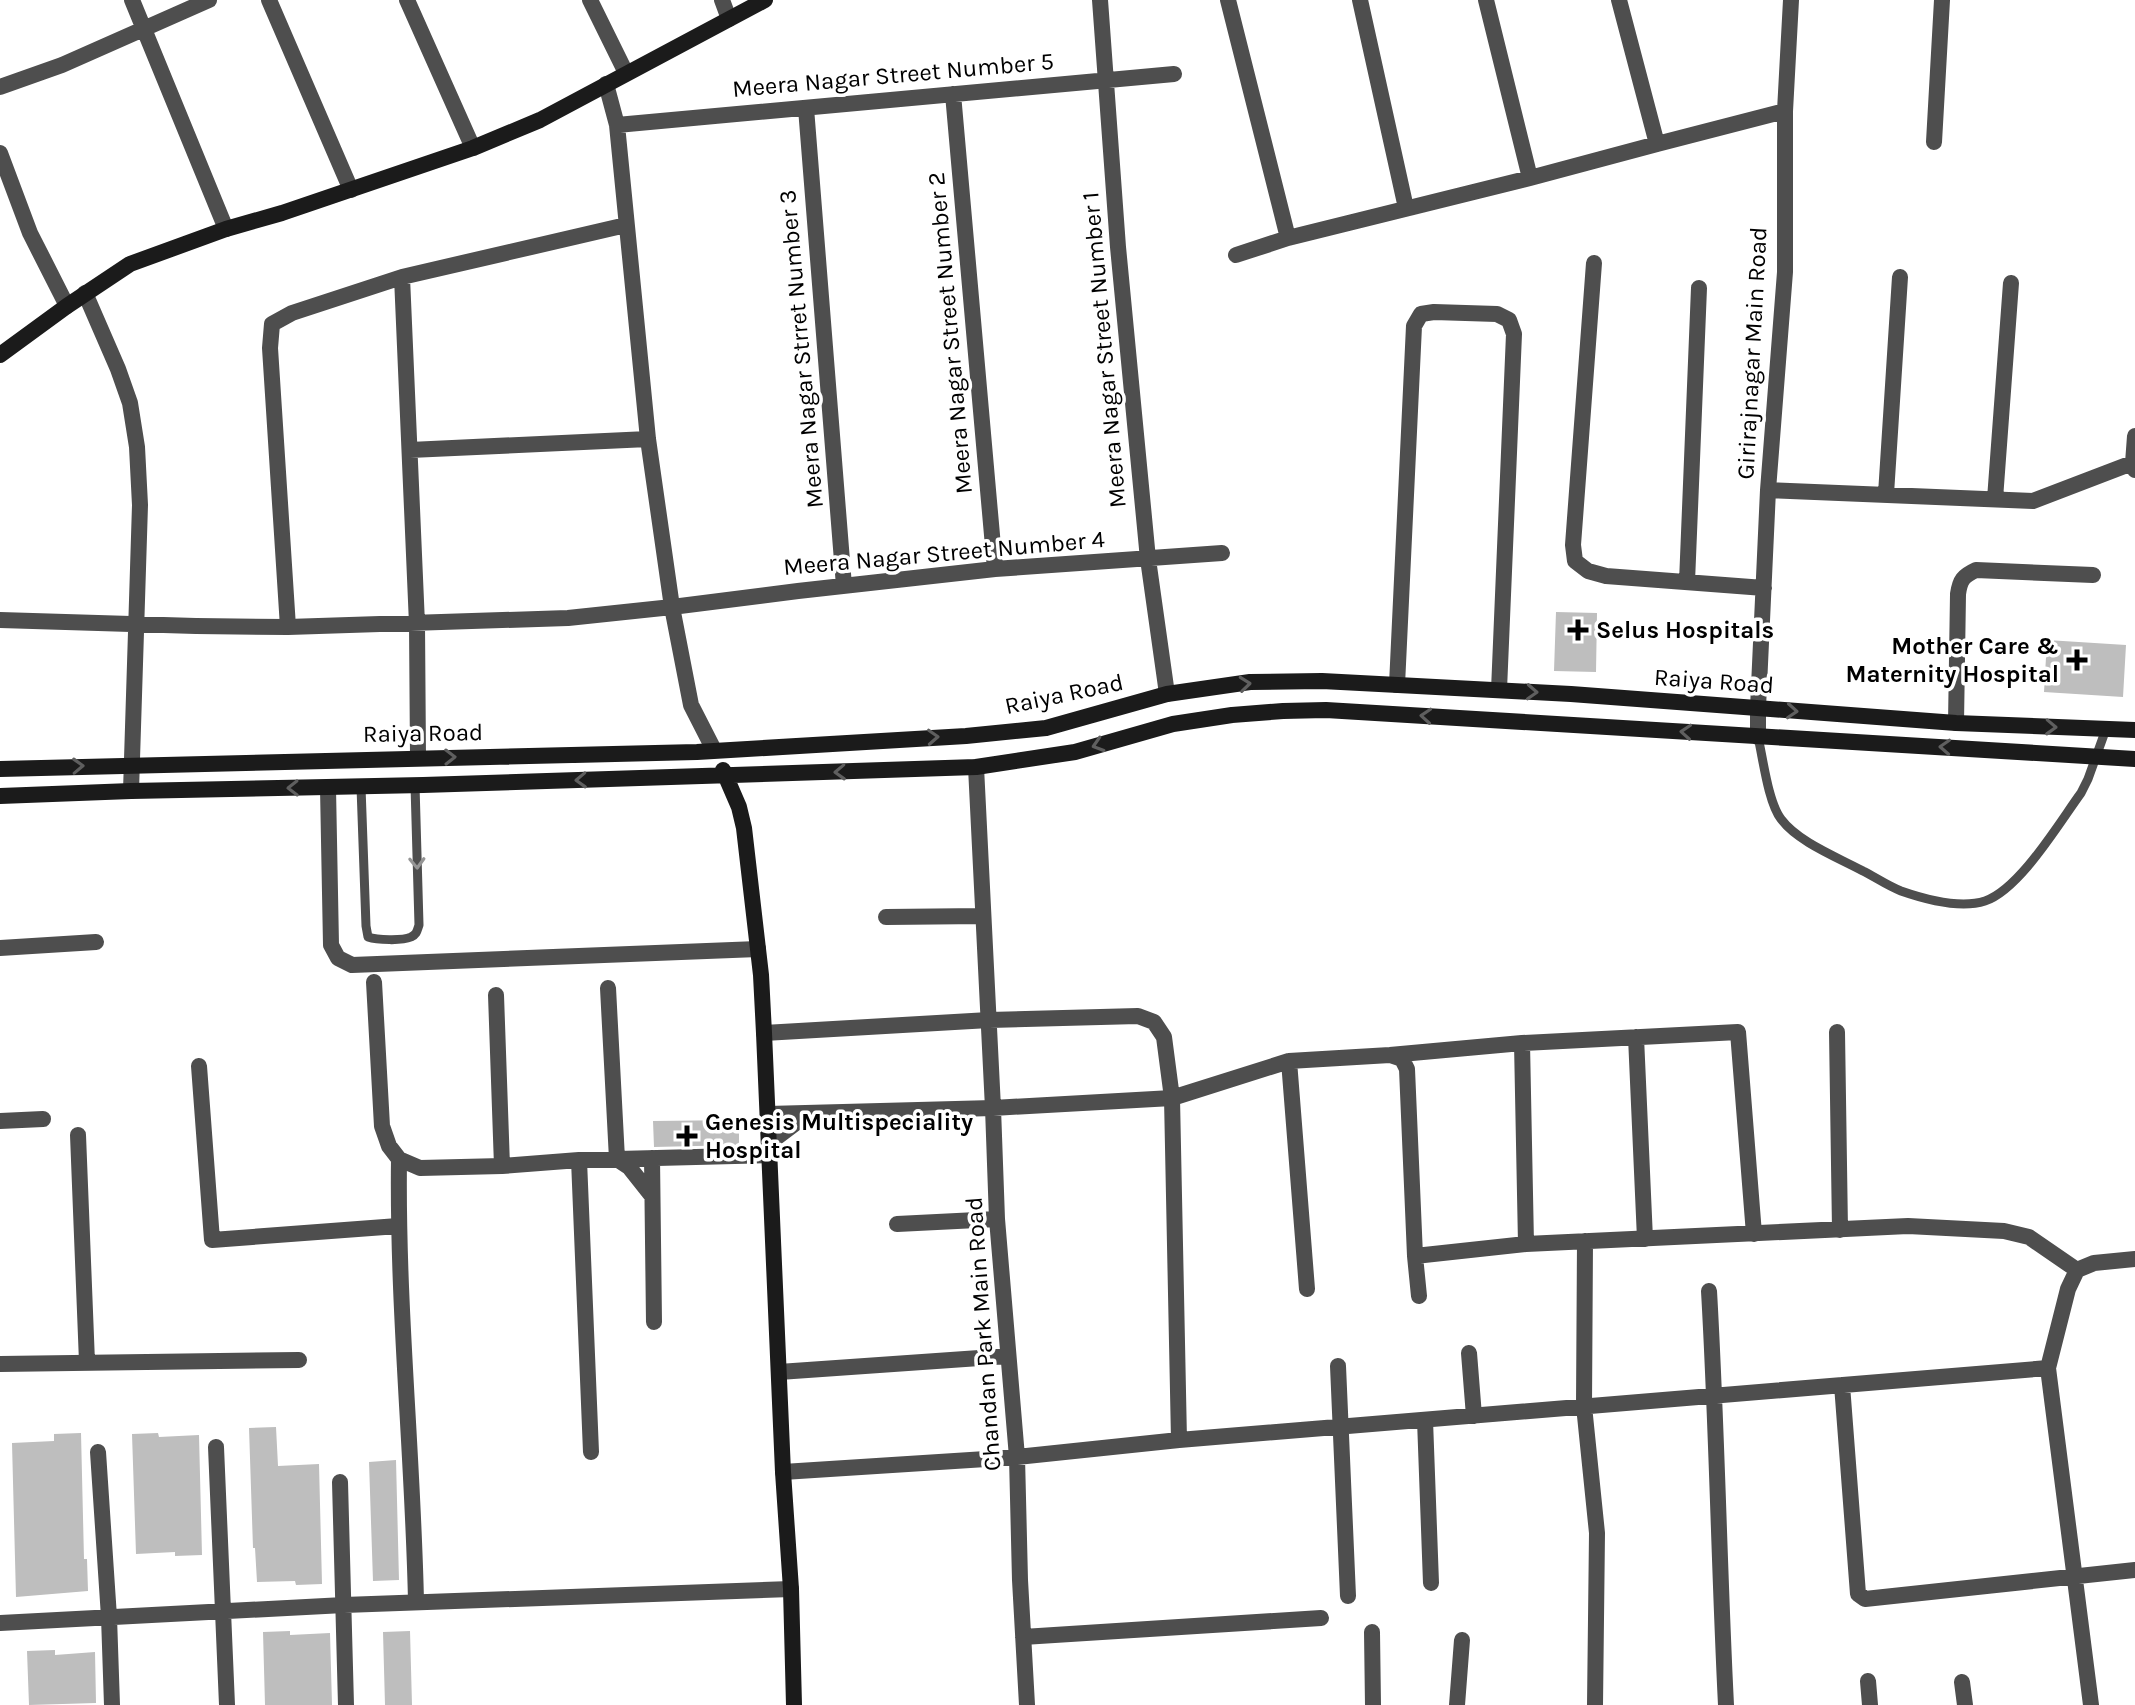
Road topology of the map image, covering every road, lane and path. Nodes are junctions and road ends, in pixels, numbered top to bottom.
1 (132, 0) edge
2 (209, 0) edge
3 (269, 0) edge
4 (407, 0) edge
5 (590, 0) edge
6 (722, 0) edge
7 (765, 0) edge
8 (1100, 0) edge
9 (1228, 0) edge
10 (1360, 0) edge
11 (1486, 0) edge
12 (1619, 0) edge
13 (1791, 0) edge
14 (1942, 0) edge
15 (729, 19) junction
16 (143, 29) junction
17 (626, 73) junction
18 (1174, 74) dead end
19 (1105, 80) junction
20 (606, 84) junction
21 (0, 87) edge
22 (953, 94) junction
23 (806, 108) junction
24 (1785, 111) junction
25 (617, 125) junction
26 (1934, 142) dead end
27 (1657, 144) junction
28 (473, 148) junction
29 (0, 153) edge
30 (1530, 178) junction
31 (351, 190) junction
32 (1406, 208) junction
33 (626, 225) junction
34 (226, 229) junction
35 (1288, 238) junction
36 (1236, 255) dead end
37 (1594, 263) dead end
38 (402, 277) junction
39 (1900, 277) dead end
40 (2011, 283) dead end
41 (1699, 288) dead end
42 (85, 293) junction
43 (67, 306) junction
44 (0, 355) edge
45 (2135, 436) edge
46 (648, 439) junction
47 (410, 450) junction
48 (2134, 465) edge
49 (1768, 490) junction
50 (1886, 494) junction
51 (1995, 499) junction
52 (1222, 553) dead end
53 (1148, 559) junction
54 (995, 569) junction
55 (2093, 575) dead end
56 (1687, 582) junction
57 (844, 586) junction
58 (1764, 588) junction
59 (672, 607) junction
60 (0, 620) edge
61 (137, 624) junction
62 (417, 624) junction
63 (288, 627) junction
64 (1397, 685) junction
65 (1499, 690) junction
66 (1167, 694) junction
67 (1758, 708) junction
68 (1956, 723) junction
69 (1173, 724) junction
70 (2106, 729) junction
71 (2135, 730) edge
72 (1758, 737) junction
73 (714, 750) junction
74 (2096, 757) junction
75 (418, 758) junction
76 (2135, 759) edge
77 (133, 765) junction
78 (976, 767) junction
79 (0, 769) edge
80 (727, 776) junction
81 (415, 785) junction
82 (361, 787) junction
83 (328, 788) junction
84 (131, 791) junction
85 (0, 796) edge
86 (983, 916) junction
87 (886, 917) dead end
88 (96, 942) dead end
89 (0, 948) edge
90 (758, 949) junction
91 (374, 982) dead end
92 (608, 988) dead end
93 (496, 995) dead end
94 (989, 1020) junction
95 (1837, 1032) dead end
96 (764, 1033) junction
97 (1636, 1037) junction
98 (1522, 1043) junction
99 (1390, 1055) junction
100 (1289, 1061) junction
101 (199, 1066) dead end
102 (1172, 1098) junction
103 (993, 1108) junction
104 (809, 1113) junction
105 (768, 1114) junction
106 (43, 1119) dead end
107 (0, 1121) edge
108 (78, 1135) dead end
109 (769, 1149) junction
110 (652, 1158) junction
111 (399, 1159) junction
112 (617, 1159) junction
113 (579, 1160) junction
114 (502, 1166) junction
115 (652, 1196) junction
116 (997, 1219) junction
117 (897, 1224) dead end
118 (398, 1226) junction
119 (1840, 1230) junction
120 (1754, 1234) junction
121 (1645, 1239) junction
122 (1585, 1241) junction
123 (1526, 1244) junction
124 (1415, 1256) junction
125 (2135, 1259) edge
126 (2077, 1270) junction
127 (1307, 1289) dead end
128 (1709, 1291) dead end
129 (1419, 1296) dead end
130 (654, 1322) dead end
131 (1469, 1353) dead end
132 (1008, 1356) junction
133 (299, 1360) dead end
134 (87, 1362) junction
135 (0, 1364) edge
136 (1338, 1366) dead end
137 (2048, 1368) junction
138 (779, 1372) junction
139 (1842, 1385) junction
140 (1715, 1395) junction
141 (1584, 1406) junction
142 (1474, 1416) junction
143 (1425, 1420) junction
144 (1341, 1428) junction
145 (1179, 1440) junction
146 (216, 1447) dead end
147 (98, 1452) dead end
148 (591, 1452) dead end
149 (1017, 1457) junction
150 (783, 1472) junction
151 (340, 1482) dead end
152 (2135, 1570) edge
153 (2074, 1577) junction
154 (1431, 1583) dead end
155 (791, 1589) junction
156 (1348, 1596) dead end
157 (416, 1602) junction
158 (344, 1605) junction
159 (223, 1611) junction
160 (109, 1617) junction
161 (1321, 1618) dead end
162 (0, 1623) edge
163 (1372, 1632) dead end
164 (1023, 1637) junction
165 (1462, 1640) dead end
166 (1868, 1681) dead end
167 (1962, 1682) dead end
168 (112, 1705) edge
169 (227, 1705) edge
170 (346, 1705) edge
171 (794, 1705) edge
172 (1027, 1705) edge
173 (1373, 1705) edge
174 (1457, 1705) edge
175 (1595, 1705) edge
176 (1726, 1705) edge
177 (1870, 1705) edge
178 (1965, 1705) edge
179 (2091, 1705) edge

1 - 16 street
2 - 16 street
3 - 31 street
4 - 28 street
5 - 17 street
6 - 15 street
7 - 15 street
8 - 19 street, Meera Nagar Street Number 1
9 - 35 street
10 - 32 street
11 - 30 street
12 - 27 street
13 - 24 street, Girirajnagar Main Road
14 - 26 street
15 - 17 street
16 - 21 street
16 - 34 street
17 - 20 street
18 - 19 street, Meera Nagar Street Number 5
19 - 22 street, Meera Nagar Street Number 5
19 - 53 street, Meera Nagar Street Number 1
20 - 25 street
20 - 28 street
22 - 23 street, Meera Nagar Street Number 5
22 - 54 street, Meera Nagar Street Number 2
23 - 25 street, Meera Nagar Street Number 5
23 - 57 street, Meera Nagar Strret Number 3
24 - 27 street
24 - 49 street, Girirajnagar Main Road
25 - 33 street
27 - 30 street
28 - 31 street
29 - 43 street
30 - 32 street
31 - 34 street
32 - 35 street
33 - 38 street
33 - 46 street
34 - 42 street
35 - 36 street
37 - 56 street
38 - 47 street
38 - 63 street
39 - 50 street
40 - 51 street
41 - 56 street
42 - 43 street
42 - 61 street
43 - 44 street
45 - 48 street
46 - 47 street
46 - 59 street
47 - 62 street
48 - 51 street
49 - 50 street
49 - 58 street, Girirajnagar Main Road
50 - 51 street
52 - 53 street, Meera Nagar Street Number 4
53 - 54 street, Meera Nagar Street Number 4
53 - 66 street, Meera Nagar Street Number 1
54 - 57 street, Meera Nagar Street Number 4
55 - 68 street
56 - 58 street
57 - 59 street, Meera Nagar Street Number 4
58 - 67 street, Girirajnagar Main Road
59 - 62 street, Meera Nagar Street Number 4
59 - 73 street
60 - 61 street, Meera Nagar Street Number 4
61 - 63 street, Meera Nagar Street Number 4
61 - 77 street
62 - 63 street, Meera Nagar Street Number 4
62 - 75 street
64 - 65 street, Raiya Road
64 - 65 street
66 -> 64 street, Raiya Road
65 -> 67 street, Raiya Road
66 - 69 street
73 -> 66 street, Raiya Road
67 -> 68 street, Raiya Road
67 - 72 street, Girirajnagar Main Road
68 -> 70 street, Raiya Road
72 -> 69 street
69 -> 78 street
70 - 71 street, Raiya Road
70 - 74 lane
74 -> 72 street
72 - 74 lane
75 -> 73 street, Raiya Road
73 - 80 street
74 - 76 street
75 - 77 street, Raiya Road
79 -> 77 street, Raiya Road
77 - 84 street
78 -> 80 street
78 - 86 street, Chandan Park Main Road
80 -> 81 street
80 - 90 street
81 - 82 street
81 -> 82 lane
82 - 83 street
83 -> 84 street
83 - 90 street
84 - 85 street
86 - 87 street
86 - 94 street, Chandan Park Main Road
88 - 89 street
90 - 96 street
91 - 111 street
92 - 112 street
93 - 114 street
94 - 96 street
94 - 102 street
94 - 103 street, Chandan Park Main Road
95 - 119 street
96 - 105 street
97 - 98 street
97 - 120 street
97 - 121 street
98 - 99 street
98 - 123 street
99 - 100 street
99 - 124 street
100 - 102 street
100 - 127 street
101 - 118 street
102 - 103 street
102 - 145 street
103 - 104 street
103 - 116 street, Chandan Park Main Road
104 - 105 street
104 - 109 street
105 - 109 street
106 - 107 street
108 - 134 street
109 - 110 street
109 - 138 street
110 - 112 street
110 - 115 street
111 - 114 street
111 - 118 street
112 - 113 street
112 - 115 street
113 - 114 street
113 - 148 street
115 - 130 street
116 - 117 street
116 - 132 street, Chandan Park Main Road
118 - 157 street
119 - 120 street
119 - 126 street
120 - 121 street
121 - 122 street
122 - 123 street
122 - 141 street
123 - 124 street
124 - 129 street
125 - 126 street
126 - 137 street
128 - 140 street
131 - 142 street
132 - 138 street
132 - 149 street, Chandan Park Main Road
133 - 134 street
134 - 135 street
136 - 144 street
137 - 139 street
137 - 153 street
138 - 150 street
139 - 140 street
139 - 153 street
140 - 141 street
140 - 176 street
141 - 142 street
141 - 175 street
142 - 143 street
143 - 144 street
143 - 154 street
144 - 145 street
144 - 156 street
145 - 149 street
146 - 159 street
147 - 160 street
149 - 150 street
149 - 164 street, Chandan Park Main Road
150 - 155 street
151 - 158 street
152 - 153 street
153 - 179 street
155 - 157 street
155 - 171 street
157 - 158 street
158 - 159 street
158 - 170 street
159 - 160 street
159 - 169 street
160 - 162 street
160 - 168 street
161 - 164 street
163 - 173 street
164 - 172 street, Chandan Park Main Road
165 - 174 street
166 - 177 street
167 - 178 street

